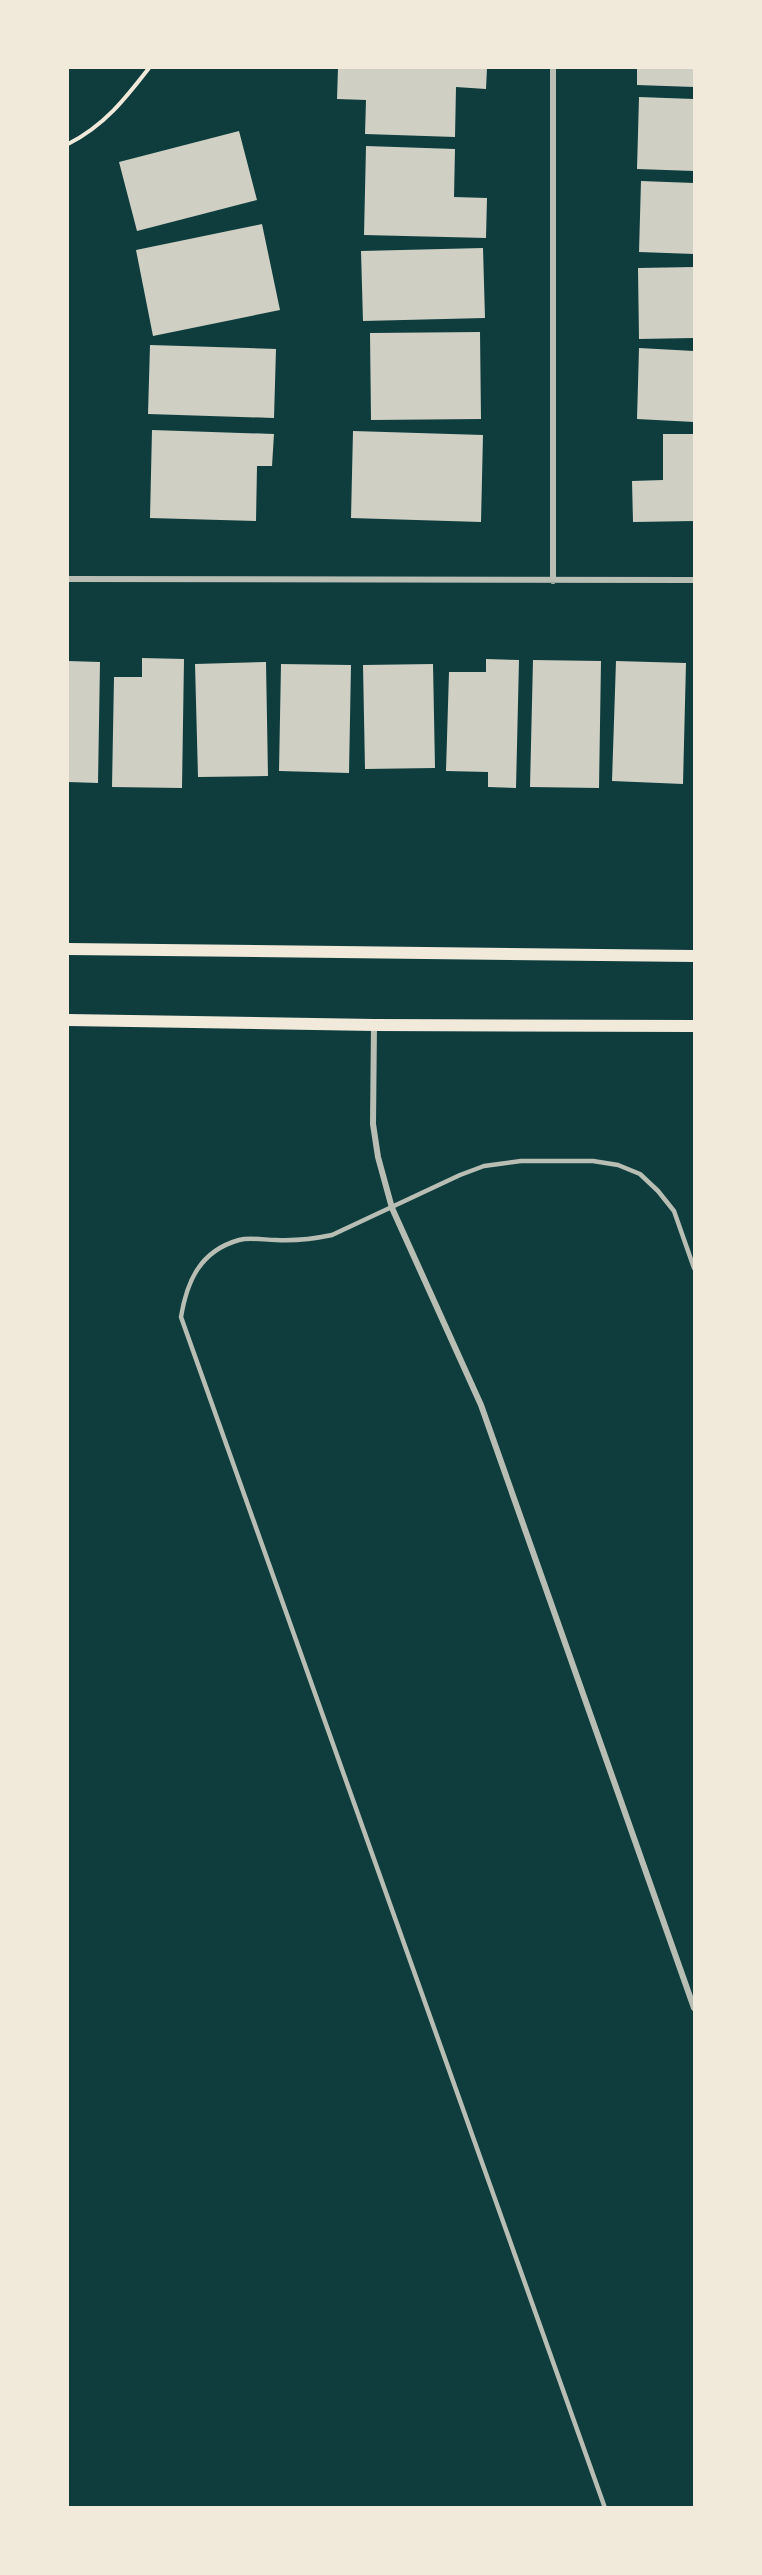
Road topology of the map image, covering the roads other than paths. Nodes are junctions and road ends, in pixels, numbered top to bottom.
1 (553, 68) edge
2 (68, 579) edge
3 (694, 580) edge
4 (554, 581) junction
5 (68, 949) edge
6 (694, 956) edge
7 (68, 1020) edge
8 (374, 1025) junction
9 (694, 1026) edge
10 (392, 1208) junction
11 (694, 1268) edge
12 (694, 2008) edge
13 (605, 2508) edge

1 - 4 street
2 - 4 street
3 - 4 street
5 - 6 main road
7 - 8 main road
8 - 9 main road
8 - 10 street
10 - 11 lane
10 - 12 street
10 - 13 lane

